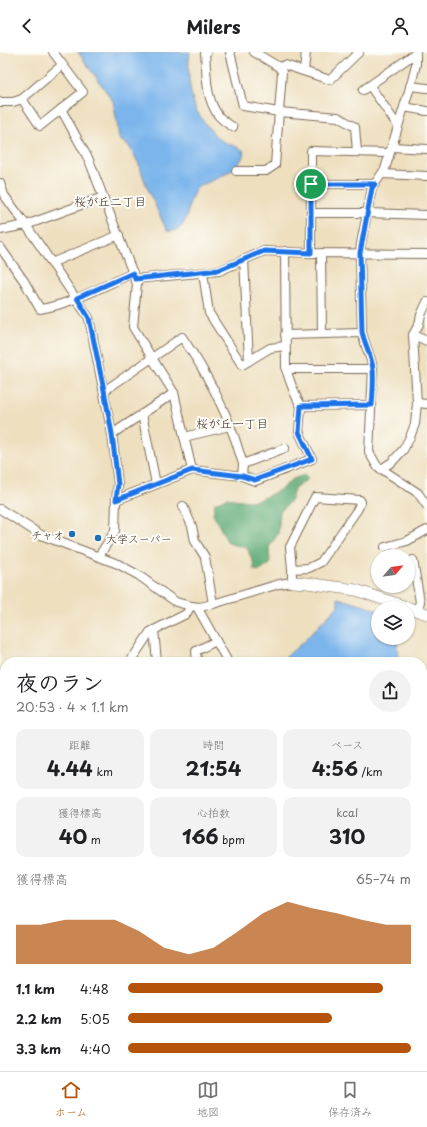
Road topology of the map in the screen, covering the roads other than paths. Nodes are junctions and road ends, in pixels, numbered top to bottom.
1 (53, 52) edge
2 (207, 52) edge
3 (230, 52) edge
4 (254, 52) edge
5 (306, 52) edge
6 (359, 52) edge
7 (416, 53) edge
8 (62, 65) junction
9 (279, 67) junction
10 (304, 71) junction
11 (410, 86) junction
12 (427, 88) edge
13 (22, 99) junction
14 (0, 102) edge
15 (404, 107) junction
16 (61, 109) junction
17 (427, 111) edge
18 (279, 112) junction
19 (398, 126) junction
20 (233, 127) dead end
21 (427, 149) edge
22 (390, 150) junction
23 (357, 152) junction
24 (236, 171) dead end
25 (382, 174) junction
26 (427, 176) edge
27 (0, 183) edge
28 (311, 184) junction
29 (375, 184) junction
30 (103, 197) junction
31 (311, 213) junction
32 (367, 213) junction
33 (427, 215) edge
34 (26, 225) junction
35 (0, 230) edge
36 (118, 235) junction
37 (0, 247) edge
38 (285, 252) junction
39 (311, 253) junction
40 (321, 253) junction
41 (360, 253) junction
42 (427, 254) edge
43 (244, 259) junction
44 (51, 263) junction
45 (203, 273) junction
46 (134, 276) junction
47 (77, 298) junction
48 (427, 302) edge
49 (362, 332) junction
50 (322, 334) junction
51 (285, 335) junction
52 (413, 335) junction
53 (427, 341) edge
54 (285, 346) junction
55 (152, 358) junction
56 (249, 361) junction
57 (286, 369) junction
58 (373, 369) junction
59 (104, 390) junction
60 (174, 393) junction
61 (417, 403) junction
62 (427, 404) edge
63 (372, 405) junction
64 (301, 406) junction
65 (142, 414) junction
66 (230, 426) junction
67 (112, 434) junction
68 (184, 437) junction
69 (285, 448) dead end
70 (243, 464) junction
71 (192, 470) junction
72 (381, 470) junction
73 (242, 476) junction
74 (156, 484) junction
75 (116, 500) junction
76 (183, 506) dead end
77 (427, 506) edge
78 (0, 509) edge
79 (427, 530) edge
80 (385, 547) dead end
81 (99, 556) junction
82 (292, 569) junction
83 (415, 572) edge
84 (292, 582) junction
85 (213, 604) junction
86 (194, 606) junction
87 (422, 612) edge
88 (154, 630) junction
89 (216, 641) junction
90 (133, 657) edge
91 (157, 657) edge
92 (197, 657) edge
93 (225, 657) edge

1 - 8 street
2 - 20 street
3 - 18 street
4 - 9 street
5 - 10 street
6 - 10 street
7 - 11 street
7 - 19 street
8 - 13 street
8 - 16 street
9 - 10 street
9 - 18 street
11 - 12 street
11 - 15 street
13 - 14 street
13 - 16 street
15 - 17 street
15 - 19 street
16 - 30 street
18 - 23 street
18 - 24 street
19 - 22 street
21 - 22 street
22 - 23 street
22 - 25 street
23 - 28 street
25 - 26 street
25 - 29 street
27 - 34 street
28 - 29 street
28 - 31 street
29 - 32 street
30 - 34 street
30 - 36 street
31 - 32 street
31 - 39 street
32 - 33 street
32 - 41 street
34 - 35 street
34 - 44 street
36 - 44 street
36 - 46 street
37 - 47 street
38 - 39 street
38 - 43 street
38 - 51 street
39 - 40 street
40 - 41 street
40 - 50 street
41 - 42 street
41 - 49 street
43 - 45 street
43 - 56 street
44 - 47 street
45 - 46 street
45 - 56 street
46 - 47 street
46 - 55 street
47 - 59 street
48 - 52 street
49 - 50 street
49 - 58 street
50 - 51 street
51 - 54 street
52 - 53 street
52 - 61 street
54 - 56 street
54 - 57 street
55 - 59 street
55 - 60 street
55 - 66 street
57 - 58 street
57 - 64 street
58 - 63 street
59 - 67 street
60 - 65 street
60 - 68 street
61 - 62 street
61 - 72 street
63 - 64 street
63 - 72 street
64 - 73 street
65 - 67 street
65 - 74 street
66 - 68 street
66 - 70 street
67 - 75 street
68 - 71 street
69 - 70 street
70 - 73 street
71 - 73 street
71 - 74 street
72 - 77 street
74 - 75 street
75 - 81 street
76 - 85 street
78 - 81 street
79 - 80 street
81 - 86 street
82 - 82 street
82 - 84 street
83 - 87 street
84 - 85 street
84 - 87 street
85 - 86 street
86 - 88 street
86 - 89 street
88 - 90 street
88 - 91 street
89 - 92 street
89 - 93 street

